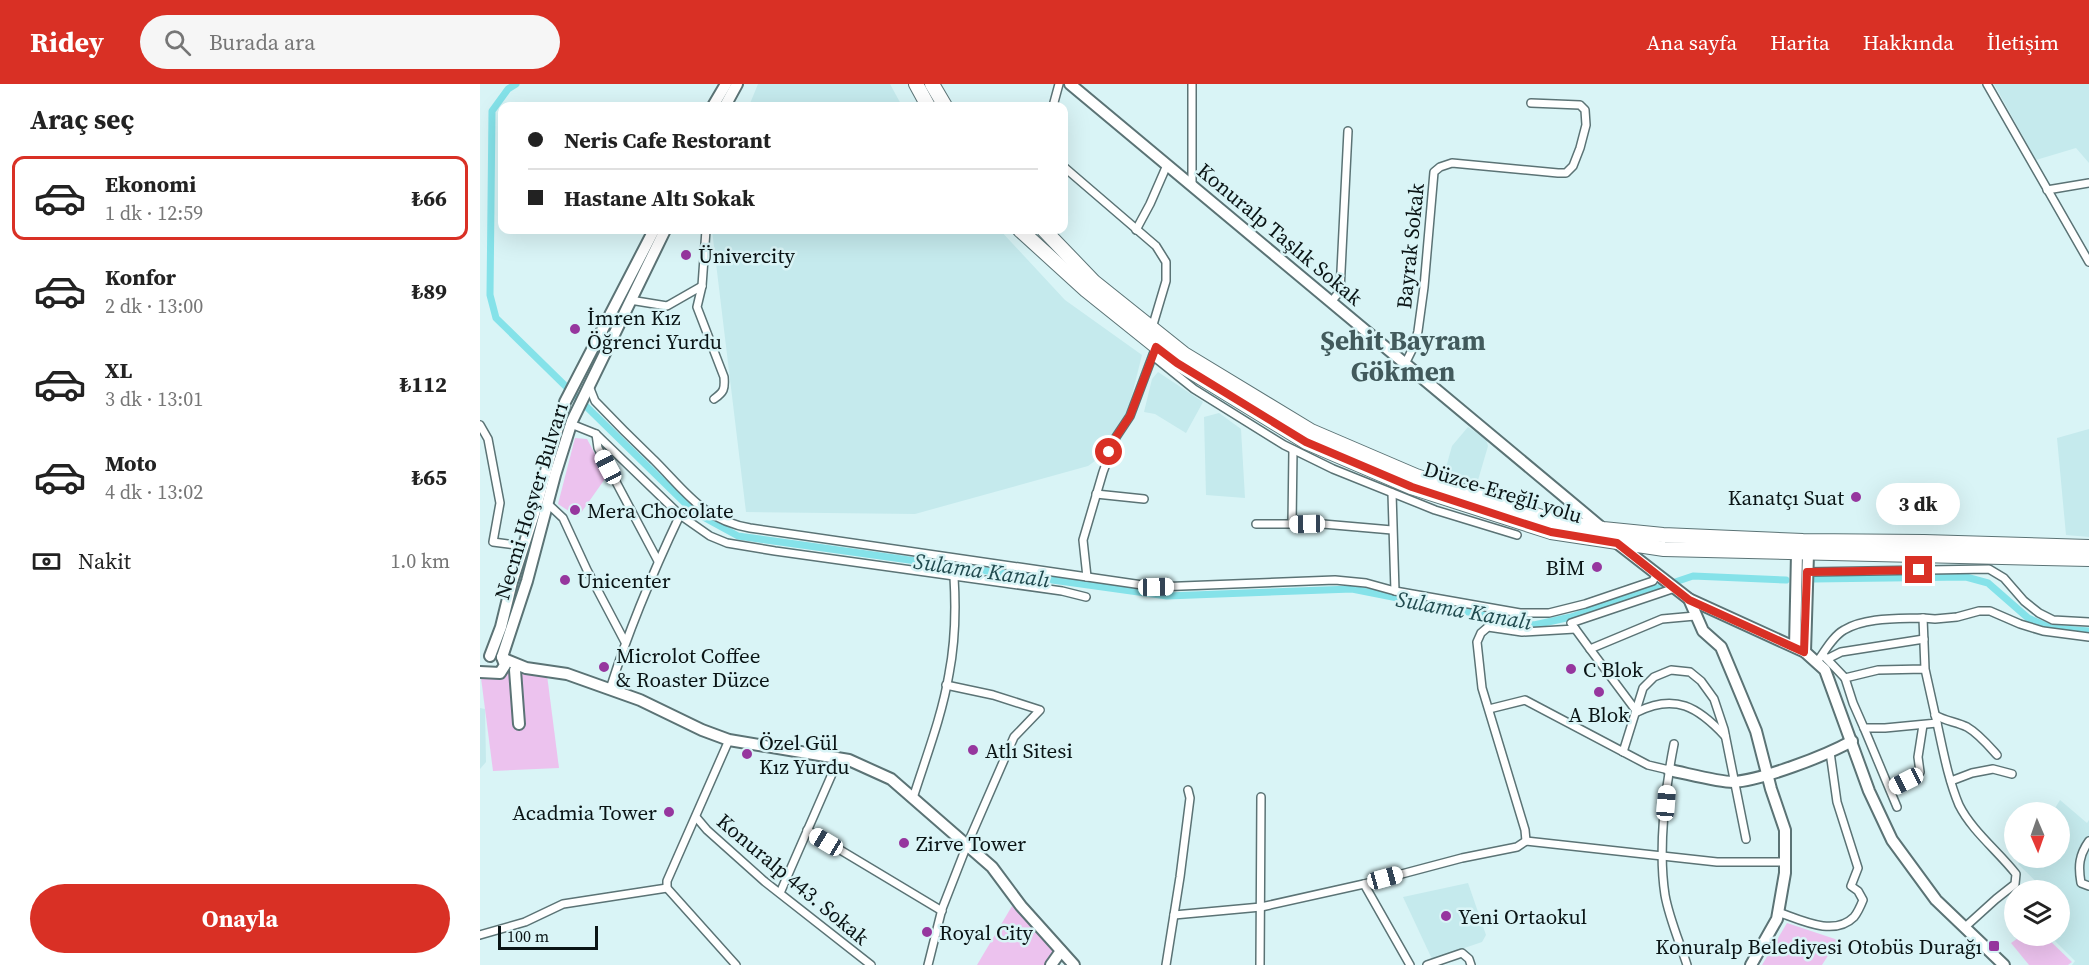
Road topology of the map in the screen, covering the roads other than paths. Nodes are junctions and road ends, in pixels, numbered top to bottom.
1 (726, 84) edge
2 (737, 84) edge
3 (916, 84) edge
4 (932, 84) edge
5 (1059, 84) edge
6 (1070, 84) edge
7 (1192, 84) edge
8 (1987, 84) edge
9 (715, 102) edge
10 (727, 102) edge
11 (925, 102) edge
12 (943, 102) edge
13 (1054, 102) edge
14 (1531, 103) dead end
15 (1348, 131) dead end
16 (1167, 165) junction
17 (1068, 170) edge
18 (2089, 183) edge
19 (1192, 186) junction
20 (2048, 190) junction
21 (1136, 230) junction
22 (652, 234) edge
23 (663, 234) edge
24 (706, 234) edge
25 (1024, 234) edge
26 (1048, 234) edge
27 (2089, 262) edge
28 (702, 286) junction
29 (630, 300) junction
30 (1331, 302) junction
31 (1152, 328) junction
32 (1155, 351) junction
33 (1405, 364) junction
34 (589, 383) junction
35 (714, 399) dead end
36 (571, 423) junction
37 (480, 425) edge
38 (596, 434) junction
39 (1293, 450) junction
40 (1392, 493) junction
41 (1096, 494) junction
42 (1144, 499) dead end
43 (547, 503) junction
44 (681, 515) junction
45 (1256, 524) dead end
46 (1292, 524) junction
47 (1603, 529) junction
48 (1392, 530) junction
49 (1518, 535) dead end
50 (1617, 543) junction
51 (523, 546) junction
52 (2089, 547) edge
53 (1802, 549) junction
54 (2089, 559) edge
55 (658, 561) junction
56 (1807, 572) junction
57 (1658, 574) junction
58 (954, 577) junction
59 (1087, 577) junction
60 (1674, 588) junction
61 (1395, 591) junction
62 (1086, 597) dead end
63 (1689, 600) junction
64 (1695, 616) junction
65 (1923, 618) junction
66 (2089, 622) edge
67 (1575, 628) junction
68 (2089, 637) edge
69 (1924, 639) junction
70 (625, 642) junction
71 (1590, 649) junction
72 (1800, 649) junction
73 (486, 657) edge
74 (503, 658) junction
75 (1822, 658) junction
76 (520, 669) junction
77 (1925, 669) junction
78 (490, 672) edge
79 (1845, 678) junction
80 (946, 684) junction
81 (610, 689) junction
82 (1489, 709) junction
83 (1637, 712) junction
84 (1936, 719) junction
85 (519, 724) dead end
86 (1923, 725) junction
87 (1864, 728) junction
88 (1726, 738) junction
89 (729, 740) junction
90 (1852, 741) junction
91 (1674, 744) dead end
92 (1623, 752) junction
93 (1830, 752) junction
94 (1997, 755) dead end
95 (839, 758) junction
96 (1668, 770) junction
97 (1767, 774) junction
98 (2012, 774) dead end
99 (1735, 781) junction
100 (1951, 781) junction
101 (1890, 789) junction
102 (1188, 790) dead end
103 (1261, 797) dead end
104 (913, 798) junction
105 (1897, 807) dead end
106 (696, 817) junction
107 (807, 830) junction
108 (1746, 839) dead end
109 (1526, 841) junction
110 (2089, 841) edge
111 (967, 845) junction
112 (1662, 856) junction
113 (1785, 861) junction
114 (1364, 884) junction
115 (2089, 886) edge
116 (667, 888) junction
117 (780, 893) junction
118 (1261, 907) junction
119 (942, 911) junction
120 (1778, 912) junction
121 (1174, 915) junction
122 (1964, 928) junction
123 (480, 934) edge
124 (1061, 951) junction
125 (736, 965) edge
126 (869, 965) edge
127 (928, 965) edge
128 (1052, 965) edge
129 (1074, 965) edge
130 (1166, 965) edge
131 (1260, 965) edge
132 (1410, 965) edge
133 (1427, 965) edge
134 (1471, 965) edge
135 (1687, 965) edge
136 (1751, 965) edge
137 (2004, 965) edge

1 - 9 street
2 - 10 street
3 - 11 highway
4 - 12 highway
5 - 13 street
6 - 16 street, Konuralp Taşlık Sokak
7 - 19 street
8 - 20 street
14 - 33 street, Bayrak Sokak
15 - 30 street
16 - 19 street, Konuralp Taşlık Sokak
16 - 21 street
17 - 21 street
18 - 20 street
19 - 30 street, Konuralp Taşlık Sokak
20 - 27 street
21 - 31 street
22 - 51 street, Necmi Hoşver Bulvarı
23 - 29 street, Necmi Hoşver Bulvarı
24 - 28 street
25 - 32 highway, Düzce-Ereğli yolu
26 - 31 highway, Düzce-Ereğli yolu
28 - 29 street
28 - 35 street
29 - 34 street, Necmi Hoşver Bulvarı
30 - 33 street, Konuralp Taşlık Sokak
31 - 47 highway, Düzce-Ereğli yolu
32 - 39 street
32 - 41 street
32 - 50 highway, Düzce-Ereğli yolu
33 - 47 street, Konuralp Taşlık Sokak
34 - 36 street, Necmi Hoşver Bulvarı
34 - 59 street
36 - 38 street
36 - 43 street, Necmi Hoşver Bulvarı
37 - 51 street
38 - 44 street
38 - 55 street
39 - 40 street
39 - 46 street
40 - 48 street
40 - 49 street
41 - 42 street
41 - 59 street
43 - 70 street
43 - 74 street, Necmi Hoşver Bulvarı
44 - 55 street
44 - 58 street
45 - 46 street
46 - 48 street
47 - 53 highway, Düzce-Ereğli yolu
48 - 61 street
50 - 53 highway, Düzce-Ereğli yolu
50 - 57 street
51 - 73 street, Necmi Hoşver Bulvarı
52 - 53 highway, Düzce-Ereğli yolu
53 - 54 highway, Düzce-Ereğli yolu
53 - 56 street
53 - 72 street
55 - 70 street
56 - 66 street
56 - 72 street
57 - 60 street
57 - 61 street
58 - 62 street
58 - 80 street
59 - 61 street
60 - 63 street
60 - 67 street
63 - 64 street
63 - 72 street
64 - 71 street
64 - 97 street
65 - 68 street
65 - 69 street
65 - 75 street
67 - 71 street
67 - 82 street
69 - 75 street
69 - 77 street
70 - 81 street
71 - 83 street
72 - 75 street
73 - 74 street
73 - 78 street
74 - 76 street
74 - 78 street
75 - 79 street
75 - 90 street
76 - 78 street
76 - 81 street
76 - 85 street
77 - 79 street
77 - 84 street
79 - 87 street
80 - 104 street
80 - 111 street
81 - 89 street
82 - 92 street
82 - 109 street
83 - 88 street
83 - 88 street
83 - 92 street
84 - 86 street
84 - 94 street
84 - 100 street
86 - 87 street
86 - 101 street
87 - 101 street
88 - 99 street
89 - 95 street
89 - 106 street
90 - 93 street
90 - 122 street
91 - 96 street
92 - 96 street
93 - 97 street
93 - 120 street
95 - 104 street
95 - 107 street
96 - 99 street
96 - 112 street
97 - 99 street
97 - 113 street
98 - 100 street
99 - 108 street
100 - 122 street
101 - 105 street
102 - 121 street
103 - 118 street
104 - 111 street
106 - 116 street
106 - 117 street, Konuralp 443. Sokak
107 - 117 street
107 - 119 street
109 - 112 street
109 - 114 street
110 - 115 street
111 - 119 street
111 - 124 street
112 - 113 street
112 - 135 street
113 - 120 street
114 - 118 street
114 - 132 street
116 - 123 street
116 - 125 street
117 - 126 street, Konuralp 443. Sokak
118 - 121 street
118 - 131 street
119 - 127 street
120 - 136 street
121 - 130 street
122 - 137 street
124 - 128 street
124 - 129 street
133 - 134 street

